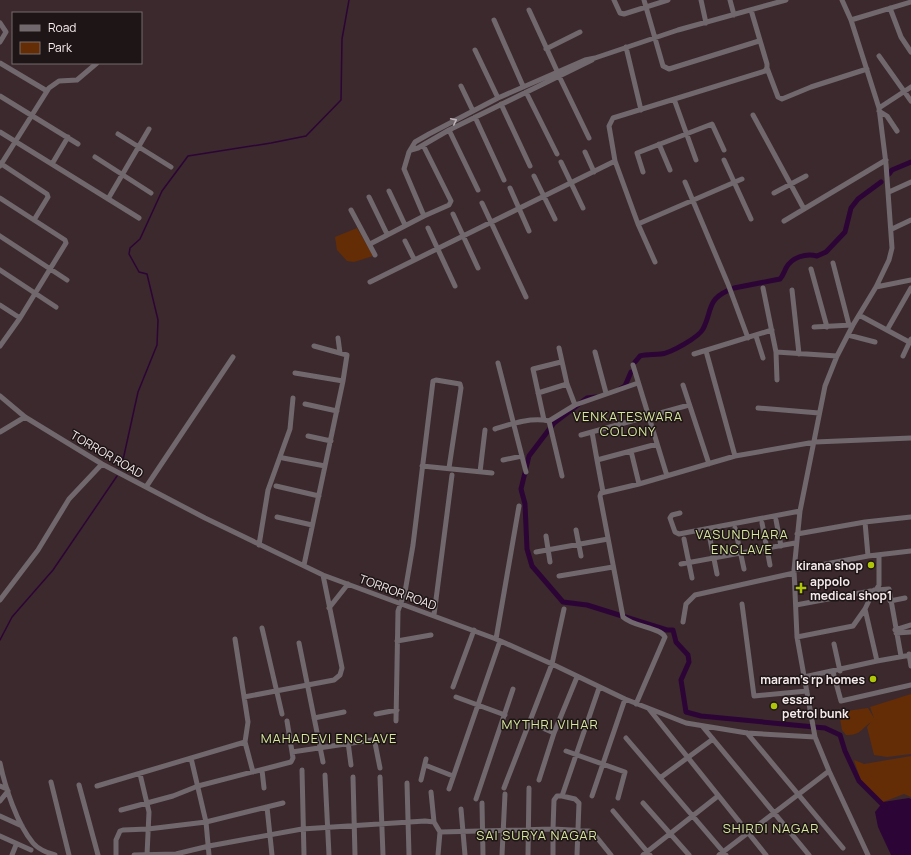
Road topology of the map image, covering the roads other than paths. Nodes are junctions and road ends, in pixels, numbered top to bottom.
1 (614, 0) edge
2 (644, 0) edge
3 (668, 0) edge
4 (700, 0) edge
5 (730, 0) edge
6 (786, 0) edge
7 (842, 0) edge
8 (911, 2) edge
9 (646, 7) junction
10 (890, 8) junction
11 (529, 10) dead end
12 (751, 10) junction
13 (734, 15) junction
14 (494, 20) dead end
15 (851, 20) junction
16 (0, 23) edge
17 (706, 23) junction
18 (580, 32) dead end
19 (654, 38) junction
20 (759, 41) junction
21 (0, 42) edge
22 (626, 47) junction
23 (546, 49) junction
24 (475, 50) dead end
25 (911, 52) edge
26 (879, 56) dead end
27 (0, 63) edge
28 (96, 64) edge
29 (767, 68) junction
30 (867, 69) junction
31 (558, 74) junction
32 (541, 82) junction
33 (461, 86) dead end
34 (523, 86) junction
35 (911, 87) edge
36 (47, 91) junction
37 (526, 92) junction
38 (904, 92) junction
39 (0, 96) edge
40 (498, 98) junction
41 (674, 100) junction
42 (911, 101) edge
43 (501, 104) junction
44 (484, 105) junction
45 (641, 110) junction
46 (879, 110) junction
47 (473, 111) junction
48 (487, 111) junction
49 (32, 115) junction
50 (753, 115) dead end
51 (476, 117) junction
52 (149, 129) dead end
53 (449, 130) junction
54 (897, 131) dead end
55 (0, 132) edge
56 (432, 132) junction
57 (118, 134) dead end
58 (686, 134) junction
59 (68, 137) junction
60 (436, 138) junction
61 (589, 138) dead end
62 (15, 141) junction
63 (78, 144) dead end
64 (659, 144) junction
65 (423, 145) junction
66 (138, 146) junction
67 (411, 150) junction
68 (724, 150) dead end
69 (584, 152) dead end
70 (557, 154) dead end
71 (95, 157) dead end
72 (696, 160) dead end
73 (724, 160) dead end
74 (886, 160) junction
75 (615, 161) junction
76 (562, 162) dead end
77 (52, 164) junction
78 (0, 165) edge
79 (530, 166) dead end
80 (171, 168) dead end
81 (670, 170) dead end
82 (594, 172) junction
83 (642, 172) dead end
84 (122, 175) junction
85 (534, 176) dead end
86 (806, 176) dead end
87 (742, 179) dead end
88 (504, 180) dead end
89 (685, 182) dead end
90 (735, 182) junction
91 (911, 182) edge
92 (571, 183) junction
93 (790, 184) junction
94 (510, 188) dead end
95 (478, 190) dead end
96 (388, 191) dead end
97 (888, 192) junction
98 (151, 193) dead end
99 (774, 193) dead end
100 (544, 196) junction
101 (369, 197) dead end
102 (0, 198) edge
103 (108, 199) junction
104 (693, 201) junction
105 (482, 203) dead end
106 (583, 208) dead end
107 (519, 209) junction
108 (804, 209) junction
109 (351, 210) dead end
110 (453, 214) dead end
111 (424, 216) junction
112 (139, 218) dead end
113 (751, 219) dead end
114 (34, 220) junction
115 (555, 220) dead end
116 (911, 220) edge
117 (784, 221) dead end
118 (491, 222) junction
119 (638, 224) junction
120 (405, 225) junction
121 (428, 228) dead end
122 (892, 229) junction
123 (529, 231) dead end
124 (387, 234) junction
125 (0, 236) edge
126 (463, 236) junction
127 (405, 241) dead end
128 (370, 244) junction
129 (437, 248) junction
130 (375, 255) dead end
131 (414, 259) junction
132 (655, 262) dead end
133 (833, 263) dead end
134 (478, 268) dead end
135 (50, 269) junction
136 (811, 269) dead end
137 (0, 270) edge
138 (67, 280) dead end
139 (911, 280) edge
140 (370, 282) dead end
141 (455, 286) dead end
142 (876, 287) junction
143 (763, 288) dead end
144 (911, 288) edge
145 (792, 290) dead end
146 (35, 292) junction
147 (526, 297) dead end
148 (0, 305) edge
149 (56, 307) dead end
150 (859, 315) junction
151 (20, 318) junction
152 (851, 325) junction
153 (814, 327) dead end
154 (827, 327) junction
155 (772, 330) junction
156 (887, 330) junction
157 (848, 335) junction
158 (756, 336) junction
159 (338, 338) dead end
160 (748, 338) junction
161 (910, 341) edge
162 (875, 342) dead end
163 (0, 346) edge
164 (314, 346) dead end
165 (559, 348) dead end
166 (706, 351) junction
167 (595, 352) dead end
168 (776, 352) junction
169 (340, 353) junction
170 (694, 354) dead end
171 (798, 354) junction
172 (837, 356) junction
173 (903, 356) dead end
174 (232, 357) dead end
175 (762, 358) dead end
176 (561, 362) junction
177 (498, 363) dead end
178 (633, 365) dead end
179 (295, 373) dead end
180 (777, 380) dead end
181 (343, 381) junction
182 (638, 383) junction
183 (567, 384) junction
184 (683, 385) dead end
185 (538, 393) junction
186 (606, 393) junction
187 (0, 396) edge
188 (294, 398) dead end
189 (305, 404) dead end
190 (575, 405) junction
191 (689, 405) junction
192 (758, 408) dead end
193 (337, 411) junction
194 (819, 413) junction
195 (25, 417) junction
196 (648, 417) junction
197 (546, 420) junction
198 (512, 423) junction
199 (495, 429) dead end
200 (0, 430) edge
201 (485, 430) dead end
202 (592, 432) junction
203 (581, 435) dead end
204 (308, 436) dead end
205 (911, 438) edge
206 (331, 441) junction
207 (815, 442) junction
208 (657, 444) junction
209 (631, 451) junction
210 (522, 456) junction
211 (735, 456) junction
212 (283, 458) dead end
213 (503, 460) dead end
214 (597, 460) junction
215 (102, 464) junction
216 (709, 464) junction
217 (325, 466) junction
218 (422, 466) junction
219 (449, 468) junction
220 (480, 472) junction
221 (526, 472) dead end
222 (492, 473) dead end
223 (452, 475) dead end
224 (562, 476) dead end
225 (667, 476) junction
226 (639, 484) junction
227 (276, 486) dead end
228 (146, 487) junction
229 (603, 492) junction
230 (319, 496) junction
231 (519, 506) dead end
232 (800, 511) junction
233 (680, 513) dead end
234 (277, 517) dead end
235 (911, 517) edge
236 (776, 520) dead end
237 (865, 522) junction
238 (762, 523) dead end
239 (312, 525) junction
240 (736, 528) dead end
241 (576, 530) dead end
242 (709, 534) dead end
243 (797, 534) junction
244 (546, 536) dead end
245 (608, 539) junction
246 (684, 539) dead end
247 (795, 543) junction
248 (578, 544) junction
249 (259, 545) junction
250 (781, 546) junction
251 (767, 548) junction
252 (548, 550) junction
253 (911, 551) edge
254 (536, 552) dead end
255 (740, 553) junction
256 (879, 555) junction
257 (581, 556) dead end
258 (868, 556) junction
259 (714, 558) junction
260 (550, 562) dead end
261 (689, 562) junction
262 (681, 564) dead end
263 (304, 565) junction
264 (770, 565) dead end
265 (613, 566) junction
266 (744, 570) dead end
267 (794, 572) junction
268 (717, 574) dead end
269 (323, 575) junction
270 (559, 576) dead end
271 (692, 578) dead end
272 (348, 584) junction
273 (875, 590) junction
274 (905, 598) dead end
275 (0, 600) edge
276 (890, 601) junction
277 (401, 604) junction
278 (742, 604) dead end
279 (796, 604) junction
280 (329, 608) junction
281 (564, 609) dead end
282 (865, 609) junction
283 (434, 615) junction
284 (683, 622) dead end
285 (911, 625) edge
286 (262, 628) dead end
287 (474, 630) junction
288 (896, 632) junction
289 (911, 632) edge
290 (431, 635) dead end
291 (797, 637) junction
292 (235, 639) dead end
293 (498, 640) junction
294 (397, 641) junction
295 (299, 643) dead end
296 (834, 644) dead end
297 (910, 654) edge
298 (901, 656) junction
299 (877, 661) junction
300 (552, 664) junction
301 (911, 666) edge
302 (840, 671) junction
303 (832, 672) junction
304 (577, 677) junction
305 (804, 677) junction
306 (307, 685) junction
307 (911, 685) edge
308 (453, 687) dead end
309 (599, 688) junction
310 (514, 689) dead end
311 (807, 691) junction
312 (277, 692) junction
313 (244, 697) junction
314 (456, 697) dead end
315 (625, 699) junction
316 (636, 704) junction
317 (477, 706) junction
318 (648, 708) junction
319 (397, 710) junction
320 (344, 712) dead end
321 (282, 714) dead end
322 (376, 714) dead end
323 (505, 716) junction
324 (314, 718) junction
325 (287, 721) dead end
326 (396, 721) dead end
327 (529, 722) junction
328 (703, 727) junction
329 (554, 733) junction
330 (747, 733) junction
331 (815, 737) junction
332 (626, 738) dead end
333 (713, 739) junction
334 (245, 742) junction
335 (348, 742) junction
336 (320, 746) junction
337 (566, 751) dead end
338 (292, 752) junction
339 (578, 755) junction
340 (687, 757) junction
341 (191, 758) junction
342 (426, 759) dead end
343 (323, 762) dead end
344 (602, 764) junction
345 (351, 765) dead end
346 (424, 765) junction
347 (0, 766) edge
348 (380, 768) dead end
349 (262, 770) junction
350 (302, 770) dead end
351 (253, 772) junction
352 (829, 772) junction
353 (140, 774) junction
354 (325, 775) dead end
355 (453, 776) junction
356 (353, 777) dead end
357 (380, 777) dead end
358 (660, 778) junction
359 (421, 780) dead end
360 (539, 780) dead end
361 (51, 782) dead end
362 (407, 783) dead end
363 (79, 785) dead end
364 (0, 786) edge
365 (97, 786) dead end
366 (198, 786) junction
367 (264, 788) dead end
368 (504, 788) dead end
369 (529, 788) dead end
370 (449, 789) dead end
371 (8, 790) junction
372 (430, 792) dead end
373 (505, 794) dead end
374 (797, 794) junction
375 (562, 796) junction
376 (592, 796) dead end
377 (718, 796) junction
378 (618, 798) dead end
379 (476, 799) dead end
380 (0, 801) edge
381 (148, 801) junction
382 (283, 803) dead end
383 (482, 803) dead end
384 (643, 803) dead end
385 (267, 807) junction
386 (461, 809) dead end
387 (121, 810) dead end
388 (613, 811) dead end
389 (773, 812) junction
390 (0, 816) edge
391 (692, 817) junction
392 (206, 822) junction
393 (434, 822) junction
394 (409, 823) junction
395 (382, 825) junction
396 (22, 826) junction
397 (355, 826) junction
398 (329, 828) junction
399 (148, 829) junction
400 (302, 829) junction
401 (528, 829) junction
402 (553, 829) junction
403 (577, 829) junction
404 (503, 830) junction
405 (464, 831) junction
406 (483, 831) junction
407 (440, 832) junction
408 (747, 832) junction
409 (270, 834) junction
410 (670, 834) junction
411 (0, 836) edge
412 (16, 845) junction
413 (209, 846) junction
414 (32, 847) junction
415 (843, 848) dead end
416 (649, 853) edge
417 (47, 854) edge
418 (176, 854) edge
419 (723, 854) edge
420 (12, 855) edge
421 (28, 855) edge
422 (55, 855) edge
423 (69, 855) edge
424 (98, 855) edge
425 (116, 855) edge
426 (134, 855) edge
427 (147, 855) edge
428 (209, 855) edge
429 (272, 855) edge
430 (304, 855) edge
431 (329, 855) edge
432 (355, 855) edge
433 (383, 855) edge
434 (409, 855) edge
435 (438, 855) edge
436 (465, 855) edge
437 (483, 855) edge
438 (502, 855) edge
439 (528, 855) edge
440 (553, 855) edge
441 (577, 855) edge
442 (611, 855) edge
443 (643, 855) edge
444 (689, 855) edge
445 (766, 855) edge
446 (809, 855) edge
447 (868, 855) edge

1 - 9 street
2 - 9 street
3 - 9 street
4 - 17 street
5 - 13 street
6 - 12 street
7 - 15 street
8 - 10 street
9 - 19 street
10 - 15 street
10 - 25 street
11 - 23 street
12 - 13 street
12 - 20 street
13 - 17 street
14 - 34 street
15 - 30 street
16 - 21 street
17 - 19 street
18 - 23 street
19 - 20 street
19 - 22 street
20 - 29 street
22 - 31 street
22 - 45 street
23 - 31 street
24 - 40 street
26 - 38 street
27 - 36 street
28 - 36 street
29 - 30 street
29 - 41 street
30 - 46 street
31 - 32 street
31 - 61 street
32 - 34 street
32 - 37 street
33 - 47 street
34 - 40 street
35 - 38 street
36 - 49 street
37 - 43 street
37 - 70 street
38 - 42 street
38 - 46 street
39 - 49 street
40 - 44 street
41 - 45 street
41 - 58 street
43 - 48 street
43 - 79 street
44 - 47 street
44 - 48 street
45 - 75 street
46 - 54 street
46 - 74 street
56 -> 47 street
48 - 51 street
49 - 59 street
49 - 62 street
50 - 93 street
51 - 53 street
51 - 88 street
52 - 66 street
53 - 60 street
53 - 95 street
55 - 62 street
56 - 60 street
56 - 67 street
57 - 66 street
58 - 64 street
58 - 68 street
58 - 72 street
59 - 63 street
59 - 77 street
60 - 65 street
62 - 77 street
62 - 78 street
64 - 81 street
64 - 83 street
65 - 67 street
65 - 111 street
66 - 80 street
66 - 84 street
67 - 111 street
69 - 82 street
71 - 84 street
73 - 90 street
74 - 97 street
74 - 108 street
75 - 82 street
75 - 119 street
76 - 92 street
77 - 103 street
78 - 114 street
82 - 92 street
84 - 98 street
84 - 103 street
85 - 100 street
86 - 93 street
87 - 90 street
89 - 104 street
90 - 104 street
90 - 113 street
91 - 97 street
92 - 100 street
92 - 106 street
93 - 99 street
93 - 108 street
94 - 107 street
96 - 120 street
97 - 122 street
100 - 107 street
100 - 115 street
101 - 124 street
102 - 114 street
103 - 112 street
104 - 119 street
104 - 160 street
105 - 118 street
107 - 118 street
107 - 123 street
108 - 117 street
109 - 128 street
110 - 126 street
111 - 120 street
114 - 135 street
116 - 122 street
118 - 126 street
118 - 147 street
119 - 132 street
120 - 124 street
121 - 129 street
122 - 142 street
124 - 128 street
125 - 135 street
126 - 129 street
126 - 134 street
127 - 131 street
128 - 130 street
129 - 131 street
129 - 141 street
131 - 140 street
133 - 152 street
135 - 138 street
135 - 146 street
136 - 154 street
137 - 146 street
139 - 142 street
142 - 150 street
143 - 155 street
144 - 156 street
145 - 171 street
146 - 149 street
146 - 151 street
148 - 151 street
150 - 152 street
150 - 156 street
151 - 163 street
152 - 154 street
152 - 157 street
153 - 154 street
155 - 158 street
155 - 168 street
156 - 161 street
157 - 162 street
157 - 172 street
158 - 160 street
158 - 175 street
159 - 169 street
160 - 166 street
161 - 173 street
164 - 169 street
165 - 176 street
166 - 170 street
166 - 211 street
167 - 186 street
168 - 171 street
168 - 180 street
169 - 181 street
171 - 172 street
172 - 194 street
174 - 228 street
176 - 183 street
176 - 185 street
177 - 198 street
178 - 182 street
179 - 181 street
181 - 193 street
182 - 186 street
182 - 196 street
183 - 185 street
183 - 190 street
184 - 191 street
185 - 197 street
186 - 190 street
187 - 195 street, TORROR ROAD
188 - 249 street
189 - 193 street
190 - 197 street
191 - 196 street
191 - 216 street
192 - 194 street
193 - 206 street
194 - 207 street
195 - 200 street
195 - 215 street, TORROR ROAD
196 - 202 street
196 - 208 street
197 - 198 street
197 - 224 street
198 - 199 street
198 - 210 street
201 - 220 street
202 - 203 street
202 - 214 street
204 - 206 street
205 - 207 street
206 - 217 street
207 - 211 street
207 - 232 street
208 - 209 street
208 - 225 street
209 - 214 street
209 - 226 street
210 - 213 street
210 - 221 street
211 - 216 street
212 - 217 street
214 - 229 street
215 - 228 street, TORROR ROAD
215 - 275 street
216 - 225 street
217 - 230 street
218 - 219 street
218 - 219 street
218 - 277 street
219 - 220 street
220 - 222 street
223 - 283 street
225 - 226 street
226 - 229 street
227 - 230 street
228 - 249 street, TORROR ROAD
229 - 245 street
230 - 239 street
231 - 293 street
232 - 233 street
232 - 243 street
234 - 239 street
235 - 237 street
236 - 250 street
237 - 243 street
237 - 258 street
238 - 251 street
239 - 263 street
240 - 255 street
241 - 248 street
242 - 259 street
243 - 247 street
244 - 252 street
245 - 248 street
245 - 265 street
246 - 261 street
247 - 250 street
247 - 267 street
248 - 252 street
248 - 257 street
249 - 263 street, TORROR ROAD
250 - 251 street
251 - 255 street
251 - 264 street
252 - 254 street
252 - 260 street
253 - 256 street
255 - 259 street
255 - 266 street
256 - 258 street
256 - 273 street
258 - 267 street
259 - 261 street
259 - 268 street
261 - 262 street
261 - 271 street
263 - 269 street, TORROR ROAD
265 - 270 street
265 - 316 street
267 - 279 street
267 - 284 street
269 - 272 street, TORROR ROAD
269 - 280 street
272 - 277 street, TORROR ROAD
272 - 280 street
273 - 276 street
273 - 279 street
273 - 282 street
274 - 276 street
276 - 288 street
277 - 283 street, TORROR ROAD
277 - 294 street
278 - 311 street
279 - 291 street
280 - 306 street
281 - 300 street
282 - 291 street
282 - 299 street
283 - 287 street, TORROR ROAD
285 - 288 street
286 - 312 street
287 - 293 street, TORROR ROAD
287 - 308 street
288 - 289 street
288 - 298 street
290 - 294 street
291 - 305 street
292 - 313 street
293 - 300 street, TORROR ROAD
293 - 317 street
294 - 319 street
295 - 306 street
296 - 302 street
297 - 298 street
297 - 301 street
298 - 299 street
299 - 302 street
300 - 304 street, TORROR ROAD
300 - 327 street
302 - 303 street
303 - 305 street
303 - 307 street
304 - 309 street, TORROR ROAD
304 - 329 street
305 - 311 street
306 - 312 street
306 - 324 street
309 - 315 street, TORROR ROAD
309 - 339 street
310 - 323 street
311 - 331 street
312 - 313 street
312 - 321 street
313 - 334 street
314 - 317 street
315 - 316 street, TORROR ROAD
315 - 344 street
316 - 318 street, TORROR ROAD
317 - 323 street
317 - 355 street
318 - 328 street, TORROR ROAD
318 - 340 street
319 - 322 street
319 - 326 street
320 - 324 street
323 - 379 street
324 - 336 street
325 - 338 street
327 - 329 street
327 - 368 street
328 - 330 street, TORROR ROAD
328 - 333 street
329 - 360 street
330 - 331 street, TORROR ROAD
330 - 374 street
331 - 352 street
332 - 358 street
333 - 340 street
333 - 389 street
334 - 341 street
334 - 351 street
335 - 336 street
335 - 345 street
335 - 348 street
336 - 338 street
336 - 343 street
337 - 339 street
338 - 349 street
339 - 344 street
339 - 375 street
340 - 358 street
340 - 377 street
341 - 353 street
341 - 366 street
342 - 346 street
344 - 376 street
344 - 378 street
346 - 355 street
346 - 359 street
347 - 371 street
349 - 351 street
349 - 367 street
350 - 400 street
351 - 366 street
352 - 374 street
352 - 447 street
353 - 365 street
353 - 381 street
354 - 398 street
355 - 370 street
356 - 397 street
357 - 395 street
358 - 391 street
361 - 423 street
362 - 394 street
363 - 424 street
364 - 371 street
366 - 381 street
366 - 392 street
369 - 401 street
371 - 380 street
371 - 396 street
372 - 393 street
373 - 404 street
374 - 389 street
374 - 415 street
375 - 402 street
375 - 403 street
377 - 391 street
377 - 408 street
381 - 387 street
381 - 399 street
382 - 385 street
383 - 406 street
384 - 410 street
385 - 392 street
385 - 409 street
386 - 405 street
388 - 416 street
389 - 408 street
389 - 446 street
390 - 396 street
391 - 410 street
391 - 419 street
392 - 399 street
392 - 413 street
393 - 394 street
393 - 407 street
394 - 395 street
394 - 434 street
395 - 397 street
395 - 433 street
396 - 414 street
397 - 398 street
397 - 432 street
398 - 400 street
398 - 431 street
399 - 425 street
399 - 427 street
400 - 409 street
400 - 430 street
401 - 402 street
401 - 404 street
401 - 439 street
402 - 403 street
402 - 440 street
403 - 441 street
403 - 442 street
404 - 406 street
404 - 438 street
405 - 406 street
405 - 407 street
405 - 436 street
406 - 437 street
407 - 435 street
408 - 419 street
408 - 445 street
409 - 413 street
409 - 429 street
410 - 416 street
410 - 444 street
411 - 412 street
412 - 414 street
412 - 420 street
413 - 418 street
413 - 428 street
414 - 417 street
414 - 421 street
416 - 443 street
417 - 422 street
418 - 427 street
426 - 427 street

